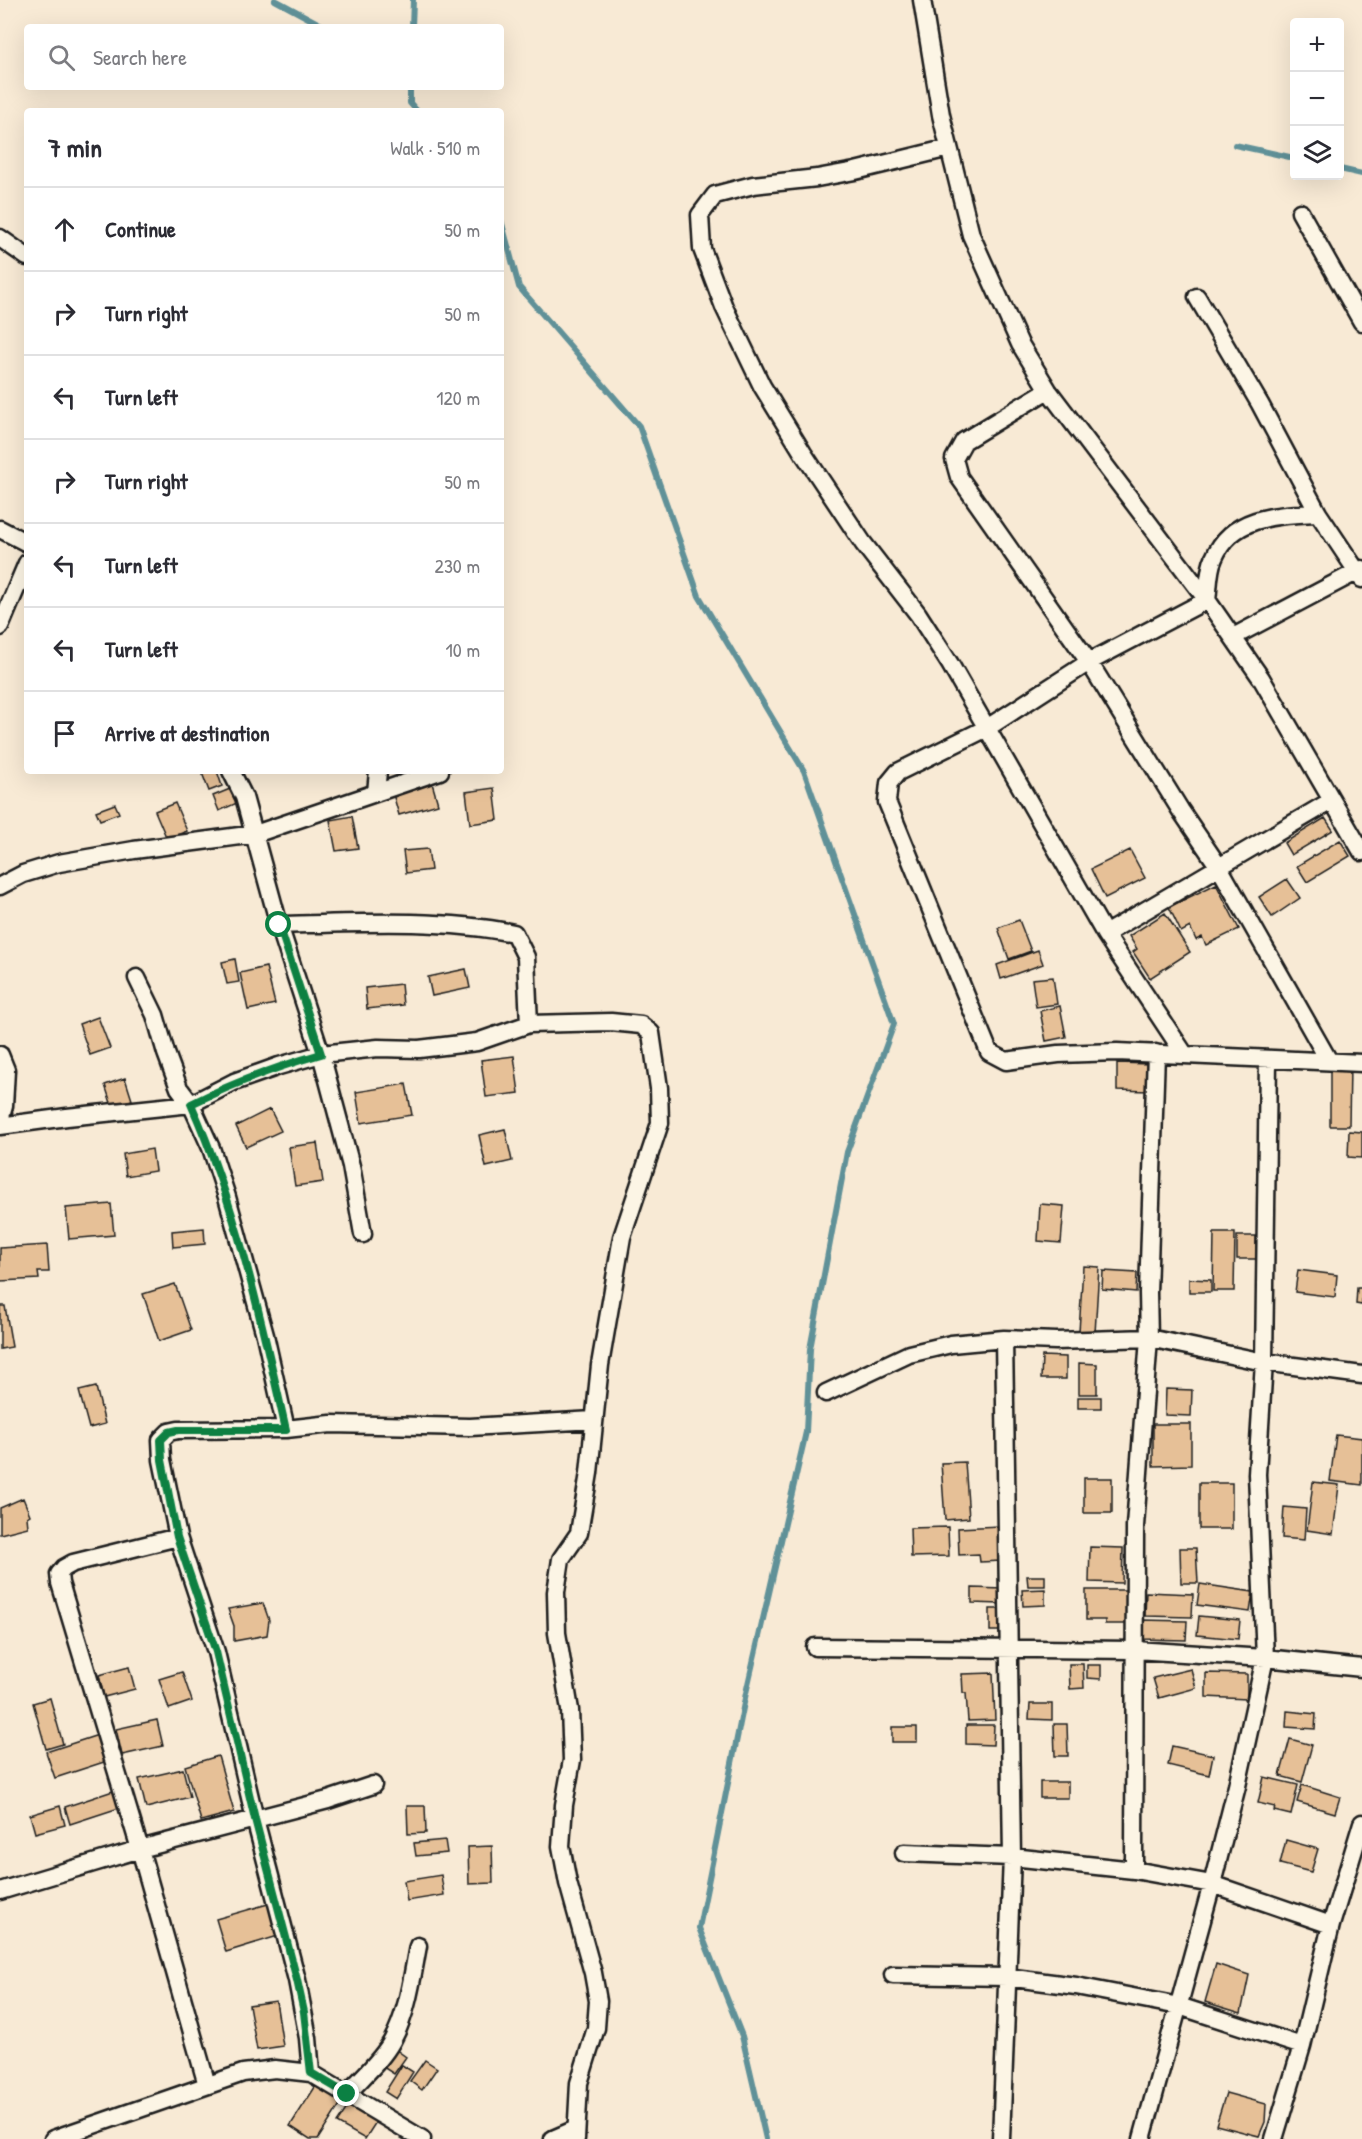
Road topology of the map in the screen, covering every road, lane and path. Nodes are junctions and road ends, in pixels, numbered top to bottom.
1 (922, 0) edge
2 (949, 148) junction
3 (1300, 212) dead end
4 (0, 238) edge
5 (24, 254) edge
6 (1197, 297) dead end
7 (1362, 322) edge
8 (1048, 390) junction
9 (1318, 513) junction
10 (0, 529) edge
11 (24, 541) edge
12 (24, 570) edge
13 (1361, 573) edge
14 (1207, 600) junction
15 (0, 627) edge
16 (1233, 637) junction
17 (1089, 662) junction
18 (987, 728) junction
19 (232, 774) edge
20 (378, 774) edge
21 (431, 774) edge
22 (376, 793) junction
23 (1331, 801) junction
24 (255, 834) junction
25 (1362, 852) edge
26 (1219, 867) junction
27 (0, 870) edge
28 (23, 874) junction
29 (0, 886) edge
30 (279, 925) junction
31 (1105, 934) junction
32 (137, 978) dead end
33 (529, 1024) junction
34 (1156, 1053) junction
35 (321, 1054) junction
36 (1185, 1054) junction
37 (0, 1055) edge
38 (1268, 1060) junction
39 (1329, 1061) junction
40 (1362, 1063) edge
41 (191, 1104) junction
42 (0, 1120) edge
43 (0, 1126) edge
44 (363, 1234) dead end
45 (1149, 1338) junction
46 (1004, 1339) junction
47 (1264, 1362) junction
48 (1362, 1375) edge
49 (826, 1393) dead end
50 (594, 1420) junction
51 (286, 1430) junction
52 (177, 1537) junction
53 (816, 1647) dead end
54 (1008, 1649) junction
55 (1134, 1650) junction
56 (1265, 1658) junction
57 (1362, 1668) edge
58 (373, 1785) dead end
59 (255, 1819) junction
60 (1362, 1822) edge
61 (140, 1849) junction
62 (904, 1854) dead end
63 (1012, 1857) junction
64 (1134, 1870) junction
65 (1212, 1884) junction
66 (0, 1891) edge
67 (1331, 1924) junction
68 (418, 1946) dead end
69 (893, 1975) dead end
70 (1006, 1977) junction
71 (1179, 2006) junction
72 (1302, 2046) junction
73 (311, 2073) junction
74 (207, 2085) junction
75 (347, 2094) junction
76 (401, 2134) edge
77 (576, 2134) edge
78 (53, 2139) edge
79 (422, 2139) edge
80 (553, 2139) edge
81 (1001, 2139) edge
82 (1142, 2139) edge
83 (1274, 2139) edge

1 - 2 street
2 - 8 street
2 - 18 street
3 - 7 street
4 - 5 street
6 - 9 street
8 - 14 street
8 - 17 street
9 - 13 street
9 - 14 street
10 - 11 street
12 - 15 street
13 - 16 street
14 - 16 street
14 - 17 street
16 - 23 street
17 - 18 street
17 - 26 street
18 - 31 street
18 - 34 street
19 - 24 street
20 - 22 street
21 - 22 street
22 - 24 street
23 - 25 street
23 - 26 street
24 - 28 street
24 - 30 street
26 - 31 street
26 - 39 street
27 - 28 street
28 - 29 street
30 - 33 street
30 - 35 street
31 - 36 street
32 - 41 street
33 - 35 street
33 - 50 street
34 - 36 street
34 - 45 street
35 - 41 street
35 - 44 street
36 - 38 street
37 - 42 street
38 - 39 street
38 - 47 street
39 - 40 street
41 - 43 street
41 - 51 street
45 - 46 street
45 - 47 street
45 - 55 street
46 - 49 street
46 - 54 street
47 - 48 street
47 - 56 street
50 - 51 street
50 - 77 street
51 - 52 street
52 - 59 street
52 - 61 street
53 - 54 street
54 - 55 street
54 - 63 street
55 - 56 street
55 - 64 street
56 - 57 street
56 - 65 street
58 - 59 street
59 - 61 street
59 - 73 street
60 - 67 street
61 - 66 street
61 - 74 street
62 - 63 street
63 - 64 street
63 - 70 street
64 - 65 street
65 - 67 street
65 - 71 street
67 - 72 street
68 - 75 street
69 - 70 street
70 - 71 street
70 - 81 street
71 - 72 street
71 - 82 street
72 - 83 street
73 - 74 street
73 - 75 street
74 - 78 street
75 - 76 street
76 - 79 street
77 - 80 street

